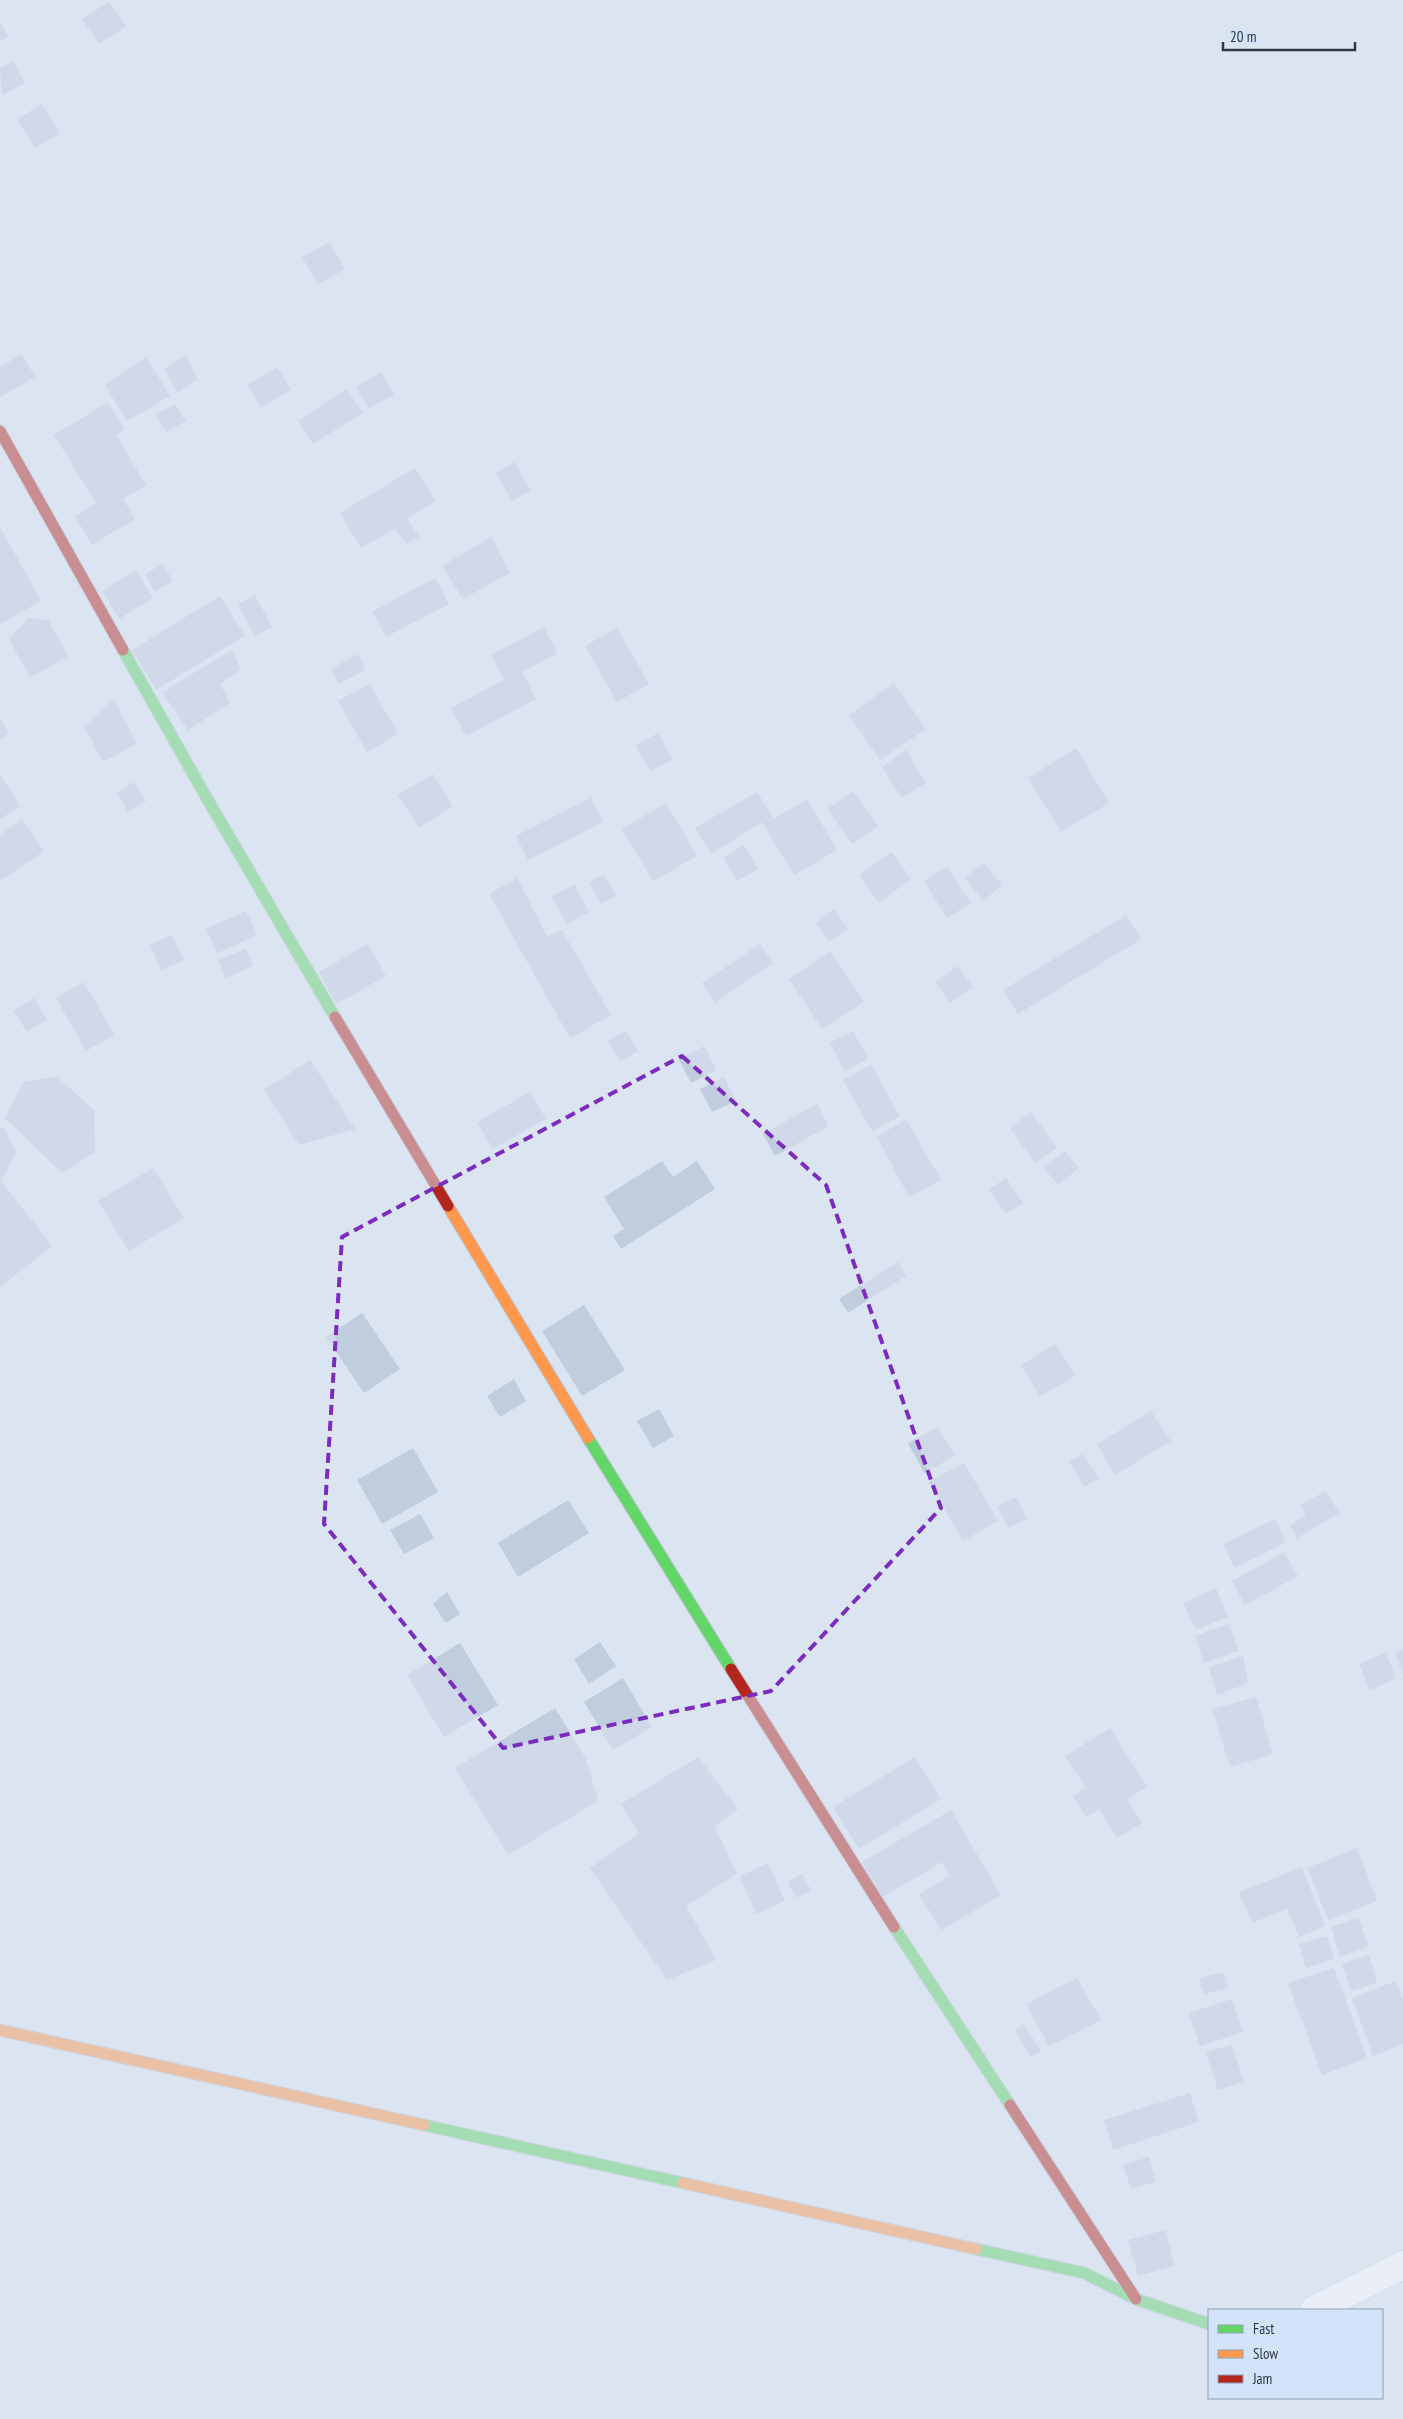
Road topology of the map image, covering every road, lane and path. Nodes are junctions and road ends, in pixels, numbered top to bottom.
1 (0, 431) edge
2 (0, 2030) edge
3 (1403, 2265) edge
4 (1136, 2299) junction
5 (1316, 2309) edge
6 (1208, 2324) edge

1 - 4 street
2 - 4 street
3 - 5 street
4 - 6 street

